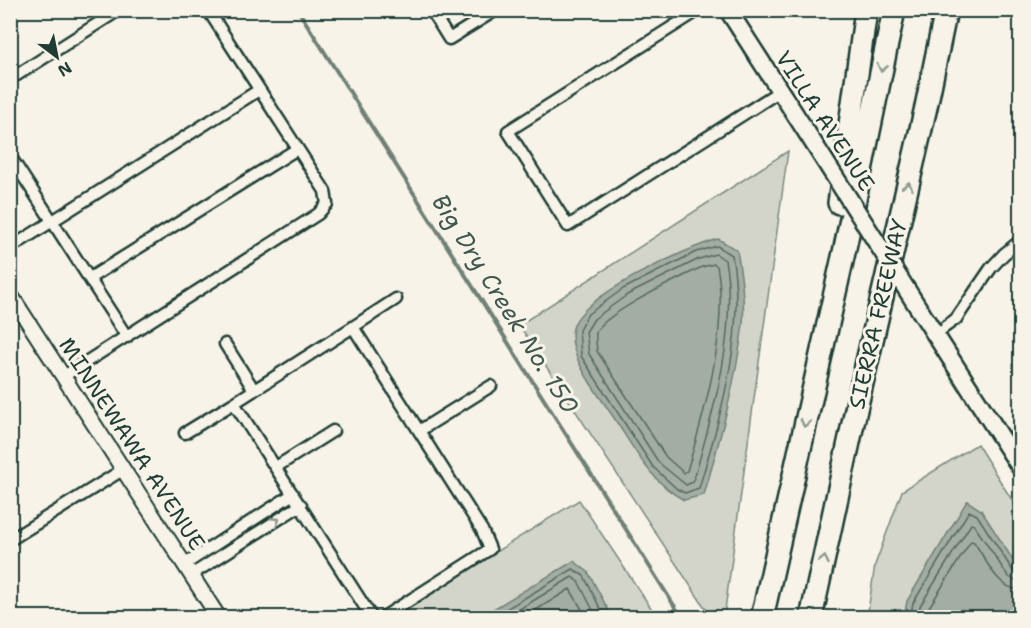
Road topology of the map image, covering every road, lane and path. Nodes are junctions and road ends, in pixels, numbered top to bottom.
1 (118, 10) edge
2 (208, 10) edge
3 (431, 10) edge
4 (496, 10) edge
5 (699, 10) edge
6 (728, 10) edge
7 (866, 10) edge
8 (894, 10) edge
9 (946, 10) edge
10 (960, 10) edge
11 (17, 75) dead end
12 (260, 90) junction
13 (780, 91) junction
14 (926, 107) junction
15 (297, 148) junction
16 (10, 156) edge
17 (53, 221) junction
18 (1020, 241) edge
19 (10, 248) edge
20 (90, 278) junction
21 (10, 294) edge
22 (396, 299) dead end
23 (353, 327) junction
24 (934, 333) junction
25 (127, 337) junction
26 (225, 344) dead end
27 (64, 376) junction
28 (814, 381) junction
29 (491, 386) dead end
30 (254, 390) junction
31 (234, 403) junction
32 (333, 431) dead end
33 (419, 431) junction
34 (185, 433) dead end
35 (276, 467) junction
36 (1020, 467) edge
37 (124, 469) junction
38 (293, 494) junction
39 (301, 505) junction
40 (238, 531) junction
41 (10, 540) edge
42 (244, 541) junction
43 (188, 570) junction
44 (219, 618) edge
45 (372, 618) edge
46 (382, 618) edge
47 (762, 618) edge
48 (812, 618) edge

1 - 11 street
2 - 12 street
3 - 4 street
5 - 13 street
6 - 13 main road, VILLA AVENUE
7 - 28 highway
8 -> 28 highway, SIERRA FREEWAY
9 - 14 highway, SIERRA FREEWAY
10 - 14 highway
12 - 15 street
12 - 17 street
13 - 24 main road, VILLA AVENUE, bridge
48 -> 14 highway, SIERRA FREEWAY
15 - 20 street
15 - 25 street
16 - 17 street
17 - 19 street
17 - 20 street
18 - 24 street
20 - 25 street
21 - 27 street, MINNEWAWA AVENUE
22 - 23 street
23 - 30 street
23 - 33 street
24 - 36 main road, VILLA AVENUE
25 - 27 street
26 - 30 street
27 - 37 street, MINNEWAWA AVENUE
28 -> 47 highway, SIERRA FREEWAY
29 - 33 street
30 - 31 street
31 - 34 street
31 - 35 street
32 - 35 street
33 - 46 street
35 - 38 street
37 - 41 street
37 - 43 street, MINNEWAWA AVENUE
38 - 39 street
38 - 40 street
42 -> 39 street
39 - 45 street
40 - 42 street
40 - 43 street
42 - 43 street
43 - 44 street, MINNEWAWA AVENUE

